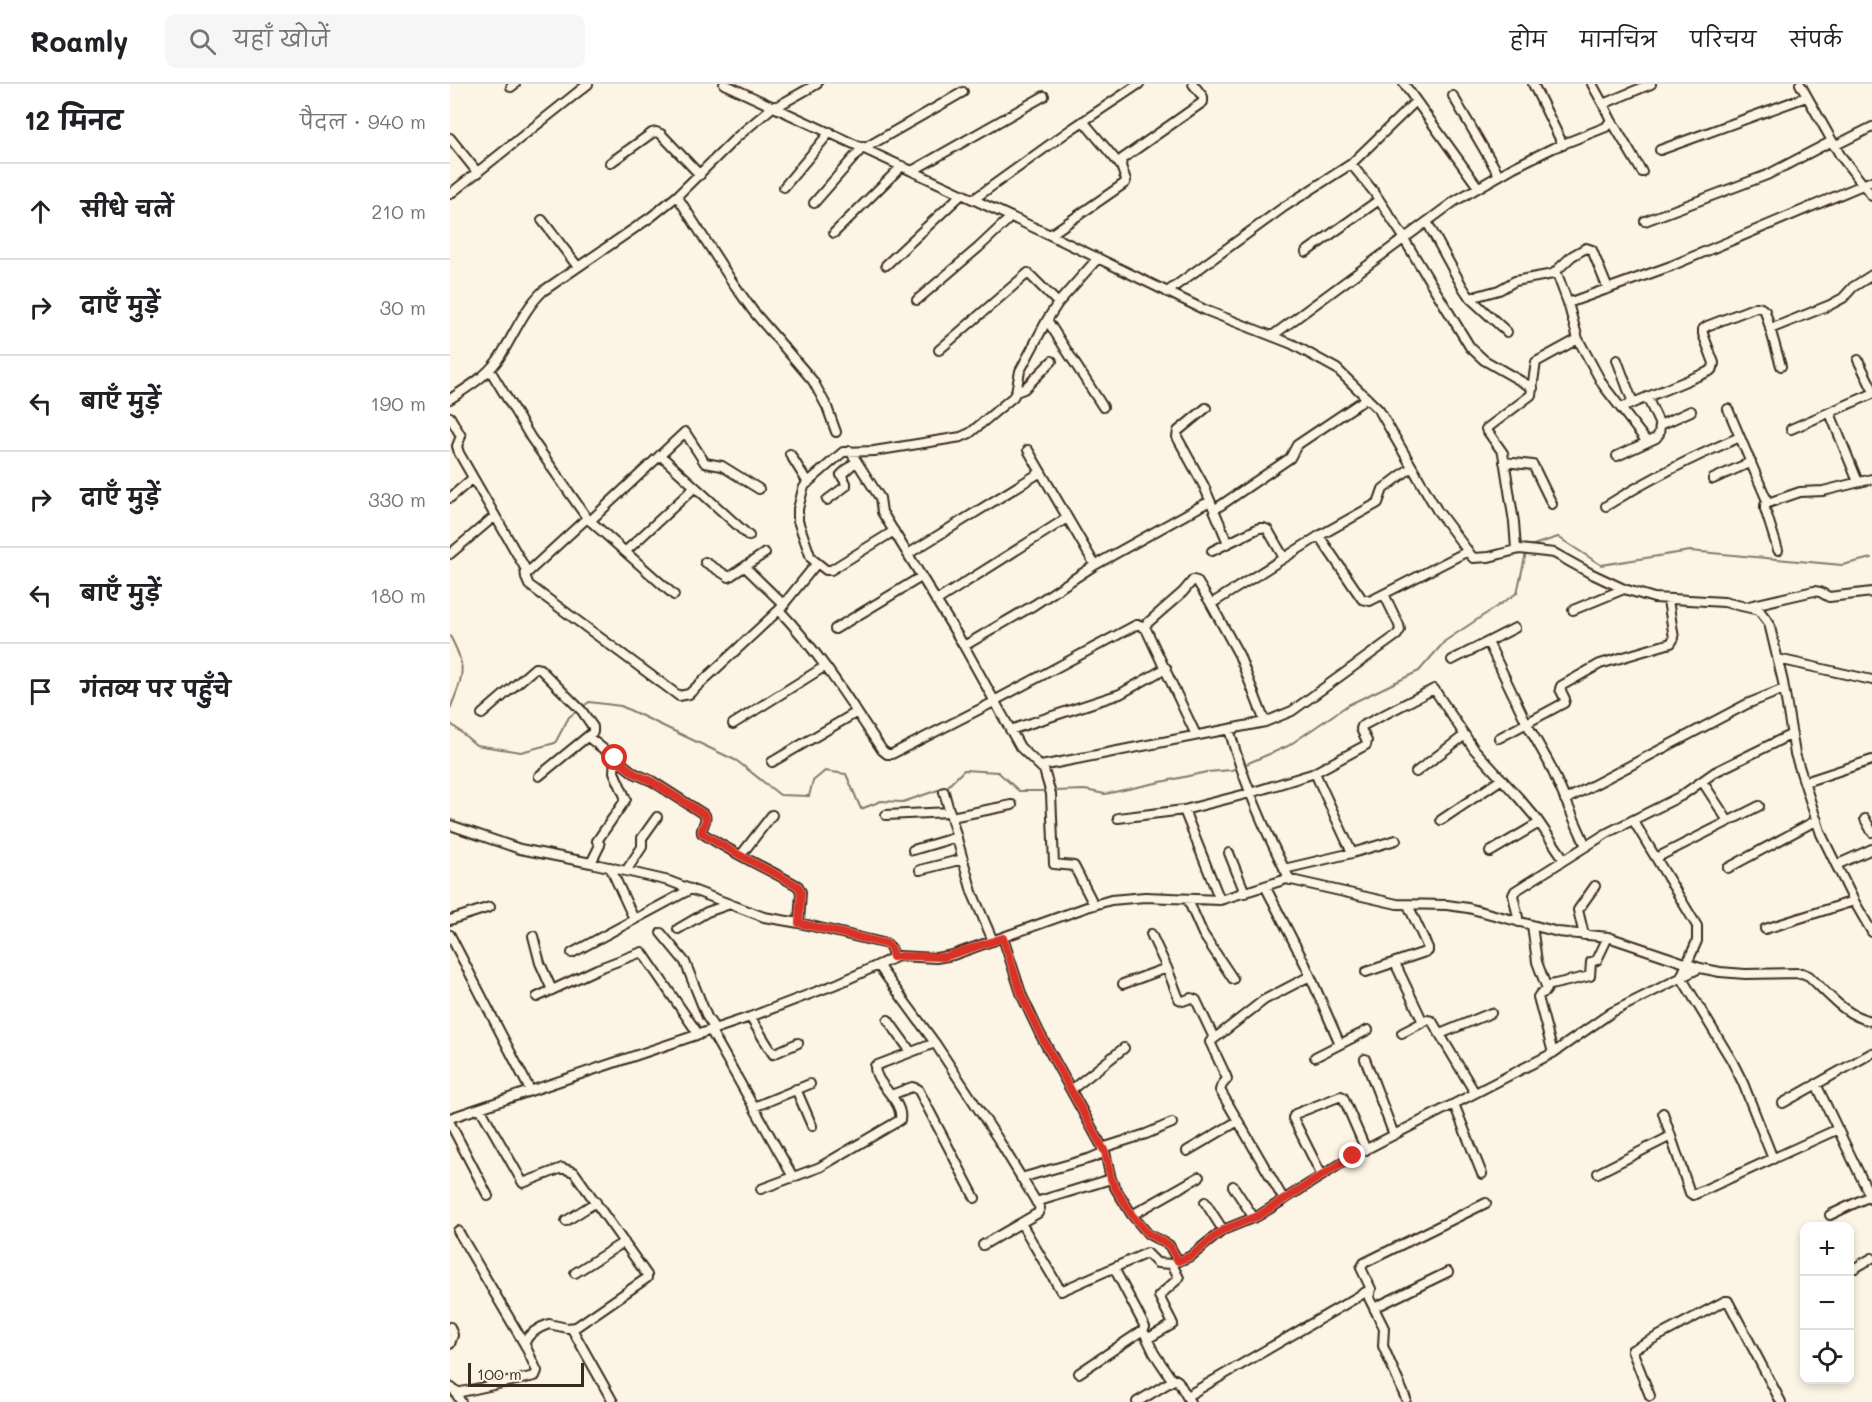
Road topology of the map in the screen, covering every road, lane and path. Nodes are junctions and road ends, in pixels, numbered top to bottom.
1 (588, 84) edge
2 (724, 84) edge
3 (817, 84) edge
4 (1139, 84) edge
5 (1193, 84) edge
6 (1404, 84) edge
7 (1533, 84) edge
8 (1592, 84) edge
9 (1651, 84) edge
10 (1800, 84) edge
11 (963, 92) dead end
12 (1044, 96) dead end
13 (1453, 96) dead end
14 (1806, 97) junction
15 (1416, 101) junction
16 (1603, 104) junction
17 (775, 107) junction
18 (1611, 120) junction
19 (1083, 121) junction
20 (1872, 127) edge
21 (830, 132) junction
22 (450, 138) edge
23 (1833, 143) junction
24 (1563, 145) junction
25 (864, 148) junction
26 (1660, 150) dead end
27 (610, 163) dead end
28 (1351, 164) junction
29 (902, 166) junction
30 (1121, 166) junction
31 (912, 171) junction
32 (1642, 172) dead end
33 (478, 173) junction
34 (700, 175) junction
35 (1499, 176) junction
36 (1872, 180) edge
37 (1862, 185) junction
38 (784, 187) dead end
39 (1478, 187) junction
40 (450, 194) edge
41 (962, 194) junction
42 (677, 196) junction
43 (1872, 196) edge
44 (974, 200) junction
45 (1379, 200) junction
46 (814, 203) dead end
47 (1011, 216) junction
48 (542, 220) dead end
49 (1645, 221) dead end
50 (1427, 222) junction
51 (834, 233) dead end
52 (1050, 235) junction
53 (1405, 239) junction
54 (1306, 252) dead end
55 (1098, 258) junction
56 (886, 265) dead end
57 (578, 267) junction
58 (1556, 271) junction
59 (1872, 275) edge
60 (1608, 289) junction
61 (1167, 292) junction
62 (1470, 298) junction
63 (917, 300) dead end
64 (1058, 303) junction
65 (1568, 303) junction
66 (1047, 320) junction
67 (1770, 329) junction
68 (1507, 332) dead end
69 (1272, 336) junction
70 (1578, 339) junction
71 (939, 350) dead end
72 (1617, 360) dead end
73 (1858, 360) dead end
74 (1052, 361) dead end
75 (1781, 366) dead end
76 (490, 370) junction
77 (1533, 388) junction
78 (1872, 388) edge
79 (1016, 392) junction
80 (1872, 394) edge
81 (1367, 398) junction
82 (1647, 398) junction
83 (450, 399) edge
84 (1633, 404) junction
85 (1103, 407) dead end
86 (1206, 408) dead end
87 (1621, 408) junction
88 (1728, 409) dead end
89 (1691, 411) dead end
90 (1830, 413) junction
91 (450, 417) edge
92 (1660, 424) junction
93 (1791, 429) dead end
94 (836, 432) dead end
95 (1740, 437) junction
96 (1647, 442) junction
97 (1028, 450) dead end
98 (850, 451) junction
99 (790, 454) dead end
100 (660, 455) junction
101 (1617, 456) dead end
102 (856, 461) junction
103 (1504, 462) junction
104 (1750, 462) junction
105 (1412, 467) junction
106 (1041, 472) junction
107 (473, 478) junction
108 (1713, 479) dead end
109 (1872, 479) edge
110 (1858, 482) junction
111 (808, 483) junction
112 (695, 487) junction
113 (759, 489) dead end
114 (450, 498) edge
115 (827, 500) dead end
116 (1210, 501) junction
117 (1768, 503) junction
118 (1552, 504) dead end
119 (1606, 506) dead end
120 (1214, 510) junction
121 (495, 516) junction
122 (1067, 518) junction
123 (589, 519) junction
124 (894, 531) junction
125 (749, 536) dead end
126 (1319, 536) junction
127 (1228, 543) junction
128 (1518, 549) junction
129 (1778, 550) dead end
130 (626, 551) junction
131 (1212, 551) dead end
132 (1468, 551) junction
133 (765, 553) dead end
134 (450, 554) edge
135 (908, 554) junction
136 (1284, 558) junction
137 (705, 562) dead end
138 (816, 563) junction
139 (1095, 566) junction
140 (745, 567) junction
141 (526, 574) junction
142 (921, 576) junction
143 (1624, 589) junction
144 (1872, 592) edge
145 (1383, 594) junction
146 (674, 595) dead end
147 (1668, 600) junction
148 (936, 601) junction
149 (1211, 604) junction
150 (1744, 607) junction
151 (781, 608) junction
152 (1573, 610) dead end
153 (1143, 627) junction
154 (1515, 628) dead end
155 (835, 629) dead end
156 (1488, 642) junction
157 (964, 646) junction
158 (1778, 658) junction
159 (1452, 660) dead end
160 (824, 667) junction
161 (1166, 668) junction
162 (1872, 680) edge
163 (1784, 689) junction
164 (994, 702) junction
165 (857, 712) junction
166 (482, 714) dead end
167 (1264, 722) junction
168 (733, 724) dead end
169 (1527, 724) junction
170 (1229, 729) junction
171 (1010, 730) junction
172 (1792, 734) junction
173 (1196, 735) junction
174 (1465, 735) junction
175 (588, 737) junction
176 (1500, 738) dead end
177 (615, 758) junction
178 (1872, 760) edge
179 (772, 762) dead end
180 (1041, 766) junction
181 (1416, 772) dead end
182 (1315, 773) junction
183 (539, 776) dead end
184 (1502, 779) junction
185 (1702, 781) junction
186 (1804, 782) junction
187 (944, 792) dead end
188 (1250, 793) junction
189 (1566, 800) junction
190 (1012, 805) dead end
191 (1759, 806) dead end
192 (1184, 810) junction
193 (772, 815) dead end
194 (886, 815) dead end
195 (950, 815) junction
196 (657, 817) dead end
197 (1118, 818) dead end
198 (1865, 819) dead end
199 (1441, 820) dead end
200 (1633, 820) junction
201 (1817, 820) junction
202 (1728, 821) junction
203 (1539, 823) junction
204 (450, 825) edge
205 (1872, 832) edge
206 (957, 837) junction
207 (1396, 840) dead end
208 (1586, 846) junction
209 (1872, 849) edge
210 (913, 850) dead end
211 (1490, 852) dead end
212 (1229, 853) dead end
213 (1352, 853) junction
214 (741, 855) junction
215 (1656, 858) junction
216 (963, 859) junction
217 (1564, 859) junction
218 (591, 863) junction
219 (1836, 865) junction
220 (610, 867) junction
221 (1728, 868) dead end
222 (1284, 869) junction
223 (920, 870) dead end
224 (626, 871) junction
225 (1290, 879) junction
226 (1265, 886) junction
227 (1595, 886) dead end
228 (691, 889) junction
229 (1245, 893) junction
230 (1188, 900) junction
231 (1220, 900) junction
232 (1854, 901) junction
233 (730, 904) junction
234 (1094, 905) junction
235 (1408, 905) junction
236 (490, 908) dead end
237 (634, 919) junction
238 (450, 920) edge
239 (1519, 922) junction
240 (799, 923) junction
241 (1532, 925) junction
242 (1765, 928) dead end
243 (678, 929) dead end
244 (1872, 932) edge
245 (661, 933) dead end
246 (1151, 934) dead end
247 (450, 935) edge
248 (1584, 935) junction
249 (533, 936) dead end
250 (1003, 938) junction
251 (1608, 938) junction
252 (993, 941) junction
253 (572, 953) dead end
254 (893, 957) junction
255 (1395, 963) junction
256 (1687, 963) junction
257 (878, 965) junction
258 (1167, 968) junction
259 (1700, 968) junction
260 (1366, 972) dead end
261 (1310, 976) junction
262 (1681, 977) junction
263 (1233, 979) dead end
264 (1123, 984) dead end
265 (1546, 987) junction
266 (552, 990) junction
267 (537, 997) dead end
268 (1491, 1013) dead end
269 (750, 1017) junction
270 (888, 1020) dead end
271 (1872, 1021) edge
272 (1424, 1022) junction
273 (713, 1030) junction
274 (1368, 1030) dead end
275 (1402, 1033) dead end
276 (699, 1035) junction
277 (1440, 1035) junction
278 (1214, 1038) junction
279 (798, 1043) dead end
280 (935, 1043) junction
281 (1340, 1044) junction
282 (1124, 1048) dead end
283 (911, 1052) junction
284 (1553, 1053) junction
285 (1872, 1053) edge
286 (1315, 1057) dead end
287 (1365, 1059) dead end
288 (810, 1084) dead end
289 (1816, 1084) junction
290 (796, 1089) junction
291 (530, 1090) junction
292 (1071, 1090) junction
293 (1475, 1093) junction
294 (891, 1095) junction
295 (1783, 1103) dead end
296 (1454, 1104) junction
297 (754, 1107) junction
298 (480, 1108) junction
299 (1664, 1113) dead end
300 (450, 1118) edge
301 (1238, 1121) junction
302 (450, 1123) edge
303 (1172, 1123) dead end
304 (812, 1126) dead end
305 (1838, 1129) junction
306 (1394, 1135) junction
307 (1671, 1136) junction
308 (1104, 1150) junction
309 (1366, 1150) junction
310 (1187, 1151) dead end
311 (1773, 1159) junction
312 (1598, 1173) dead end
313 (1482, 1174) dead end
314 (1322, 1176) junction
315 (793, 1177) junction
316 (1199, 1177) dead end
317 (1021, 1178) junction
318 (1111, 1179) junction
319 (1233, 1186) dead end
320 (761, 1189) dead end
321 (488, 1196) dead end
322 (1871, 1197) edge
323 (975, 1198) dead end
324 (1284, 1200) junction
325 (596, 1202) junction
326 (1036, 1202) junction
327 (1205, 1202) dead end
328 (1486, 1203) dead end
329 (1132, 1215) junction
330 (1830, 1215) dead end
331 (1254, 1218) junction
332 (566, 1221) dead end
333 (1021, 1222) junction
334 (1223, 1230) junction
335 (458, 1231) dead end
336 (624, 1242) junction
337 (983, 1245) dead end
338 (1872, 1258) edge
339 (1175, 1262) junction
340 (1114, 1268) junction
341 (1854, 1268) dead end
342 (1448, 1272) dead end
343 (574, 1273) dead end
344 (1371, 1289) junction
345 (1374, 1308) junction
346 (450, 1327) edge
347 (572, 1329) junction
348 (1143, 1330) junction
349 (1147, 1339) junction
350 (450, 1344) edge
351 (525, 1345) junction
352 (1078, 1373) dead end
353 (1172, 1380) junction
354 (452, 1388) edge
355 (1650, 1396) dead end
356 (1189, 1399) edge
357 (1406, 1399) dead end
358 (461, 1402) edge
359 (613, 1402) edge
360 (1137, 1402) edge
361 (1781, 1402) edge

1 - 33 street
2 - 17 street
3 - 17 street
4 - 19 street
5 - 30 street
6 - 15 street
7 - 24 street
8 - 16 street
9 - 16 street
10 - 14 street
11 - 25 street
12 - 31 street
13 - 35 street
14 - 23 street
14 - 26 street
15 - 28 street
15 - 39 street
16 - 18 street
17 - 21 street
17 - 34 street
18 - 24 street
18 - 32 street
19 - 30 street
19 - 44 street
20 - 23 street
21 - 25 street
21 - 38 street
22 - 33 street
23 - 37 street
23 - 49 street
24 - 35 street
25 - 29 street
25 - 46 street
27 - 34 street
28 - 45 street
28 - 61 street
29 - 31 street
29 - 51 street
30 - 52 street
31 - 41 street
33 - 40 street
34 - 42 street
35 - 39 street
36 - 37 street
37 - 43 street
37 - 60 street
39 - 50 street
41 - 44 street
41 - 56 street
42 - 57 street
42 - 94 street
44 - 47 street
45 - 53 street
45 - 54 street
47 - 52 street
47 - 63 street
48 - 57 street
50 - 53 street
50 - 62 street
52 - 55 street
53 - 69 street
53 - 77 street
55 - 61 street
55 - 64 street
57 - 76 street
58 - 60 street
58 - 62 street
58 - 65 street
59 - 67 street
60 - 65 street
61 - 69 street
62 - 68 street
64 - 66 street
64 - 71 street
65 - 70 street
66 - 79 street
66 - 85 street
67 - 75 street
67 - 82 street
69 - 81 street
70 - 77 street
70 - 87 street
72 - 84 street
73 - 78 street
74 - 79 street
76 - 83 street
76 - 123 street
77 - 103 street
79 - 98 street
80 - 90 street
81 - 105 street
81 - 120 street
82 - 84 street
82 - 92 street
84 - 87 street
86 - 116 street
87 - 96 street
88 - 95 street
89 - 92 street
90 - 93 street
90 - 110 street
91 - 107 street
92 - 96 street
95 - 104 street
95 - 119 street
96 - 101 street
97 - 106 street
98 - 102 street
98 - 111 street
99 - 111 street
100 - 112 street
100 - 113 street
100 - 123 street
102 - 115 street
102 - 124 street
103 - 118 street
103 - 128 street
104 - 108 street
104 - 117 street
105 - 126 street
105 - 132 street
106 - 122 street
106 - 135 street
107 - 114 street
107 - 121 street
109 - 110 street
110 - 117 street
111 - 138 street
112 - 125 street
112 - 130 street
116 - 120 street
116 - 139 street
117 - 129 street
120 - 127 street
121 - 134 street
121 - 141 street
122 - 139 street
122 - 148 street
123 - 130 street
123 - 141 street
124 - 135 street
124 - 138 street
126 - 136 street
126 - 145 street
127 - 131 street
127 - 136 street
128 - 132 street
128 - 143 street
130 - 146 street
132 - 145 street
133 - 140 street
135 - 142 street
136 - 149 street
137 - 140 street
138 - 151 street
139 - 157 street
140 - 151 street
141 - 151 street
142 - 148 street
142 - 155 street
143 - 147 street
143 - 152 street
144 - 150 street
145 - 167 street
147 - 150 street
147 - 169 street
148 - 157 street
149 - 153 street
149 - 167 street
150 - 158 street
151 - 160 street
153 - 161 street
153 - 164 street
154 - 156 street
156 - 159 street
156 - 169 street
157 - 164 street
158 - 162 street
158 - 163 street
160 - 165 street
160 - 168 street
161 - 171 street
161 - 173 street
163 - 172 street
163 - 189 street
164 - 165 street
164 - 171 street
165 - 179 street
166 - 175 street
167 - 170 street
169 - 176 street
169 - 189 street
170 - 173 street
170 - 188 street
171 - 180 street
172 - 185 street
172 - 186 street
173 - 180 street
174 - 181 street
174 - 182 street
174 - 184 street
175 - 177 street
175 - 183 street
177 - 214 street
177 - 218 street
178 - 186 street
180 - 234 street
182 - 188 street
182 - 213 street
184 - 199 street
184 - 203 street
185 - 200 street
185 - 202 street
186 - 201 street
187 - 195 street
188 - 192 street
188 - 222 street
189 - 208 street
190 - 195 street
191 - 202 street
192 - 197 street
192 - 231 street
193 - 214 street
194 - 195 street
195 - 206 street
196 - 224 street
198 - 205 street
200 - 208 street
200 - 215 street
201 - 219 street
201 - 221 street
202 - 215 street
203 - 211 street
203 - 217 street
204 - 218 street
206 - 210 street
206 - 216 street
207 - 213 street
208 - 217 street
209 - 219 street
212 - 229 street
213 - 222 street
214 - 240 street
215 - 256 street
216 - 223 street
216 - 252 street
217 - 239 street
218 - 220 street
219 - 232 street
220 - 224 street
220 - 237 street
222 - 225 street
224 - 228 street
225 - 226 street
225 - 235 street
226 - 229 street
226 - 261 street
227 - 248 street
228 - 233 street
228 - 237 street
229 - 231 street
230 - 231 street
230 - 234 street
230 - 263 street
232 - 242 street
232 - 244 street
233 - 240 street
233 - 243 street
234 - 250 street
235 - 239 street
235 - 255 street
236 - 238 street
237 - 253 street
239 - 241 street
240 - 254 street
241 - 248 street
241 - 265 street
245 - 273 street
246 - 258 street
247 - 291 street
248 - 251 street
249 - 266 street
250 - 252 street
250 - 292 street
251 - 256 street
251 - 265 street
252 - 254 street
254 - 257 street
255 - 260 street
255 - 272 street
256 - 259 street
256 - 262 street
257 - 269 street
257 - 280 street
258 - 264 street
258 - 278 street
259 - 262 street
259 - 271 street
261 - 278 street
261 - 281 street
262 - 284 street
262 - 311 street
265 - 284 street
266 - 267 street
266 - 276 street
268 - 277 street
269 - 273 street
269 - 279 street
270 - 283 street
272 - 275 street
272 - 277 street
273 - 276 street
273 - 297 street
274 - 281 street
276 - 291 street
277 - 293 street
278 - 301 street
280 - 283 street
280 - 317 street
281 - 286 street
282 - 292 street
283 - 294 street
284 - 293 street
285 - 289 street
287 - 306 street
288 - 290 street
289 - 295 street
289 - 305 street
290 - 297 street
290 - 304 street
291 - 298 street
292 - 308 street
293 - 296 street
294 - 315 street
294 - 323 street
296 - 306 street
296 - 313 street
297 - 315 street
298 - 300 street
298 - 325 street
299 - 307 street
301 - 310 street
301 - 324 street
302 - 321 street
303 - 308 street
305 - 311 street
305 - 322 street
306 - 309 street
307 - 311 street
307 - 312 street
308 - 317 street
308 - 318 street
309 - 314 street
309 - 314 street
314 - 324 street
315 - 320 street
316 - 329 street
317 - 326 street
318 - 326 street
318 - 329 street
319 - 331 street
322 - 330 street
324 - 331 street
325 - 332 street
325 - 336 street
326 - 333 street
327 - 334 street
328 - 344 street
329 - 339 street
331 - 334 street
333 - 337 street
333 - 340 street
334 - 339 street
335 - 351 street
336 - 343 street
336 - 347 street
338 - 341 street
339 - 340 street
339 - 349 street
340 - 348 street
342 - 345 street
344 - 345 street
344 - 356 street
345 - 357 street
346 - 350 street
347 - 351 street
347 - 359 street
348 - 349 street
348 - 352 street
349 - 353 street
351 - 354 street
353 - 356 street
353 - 360 street
354 - 358 street
355 - 361 street

